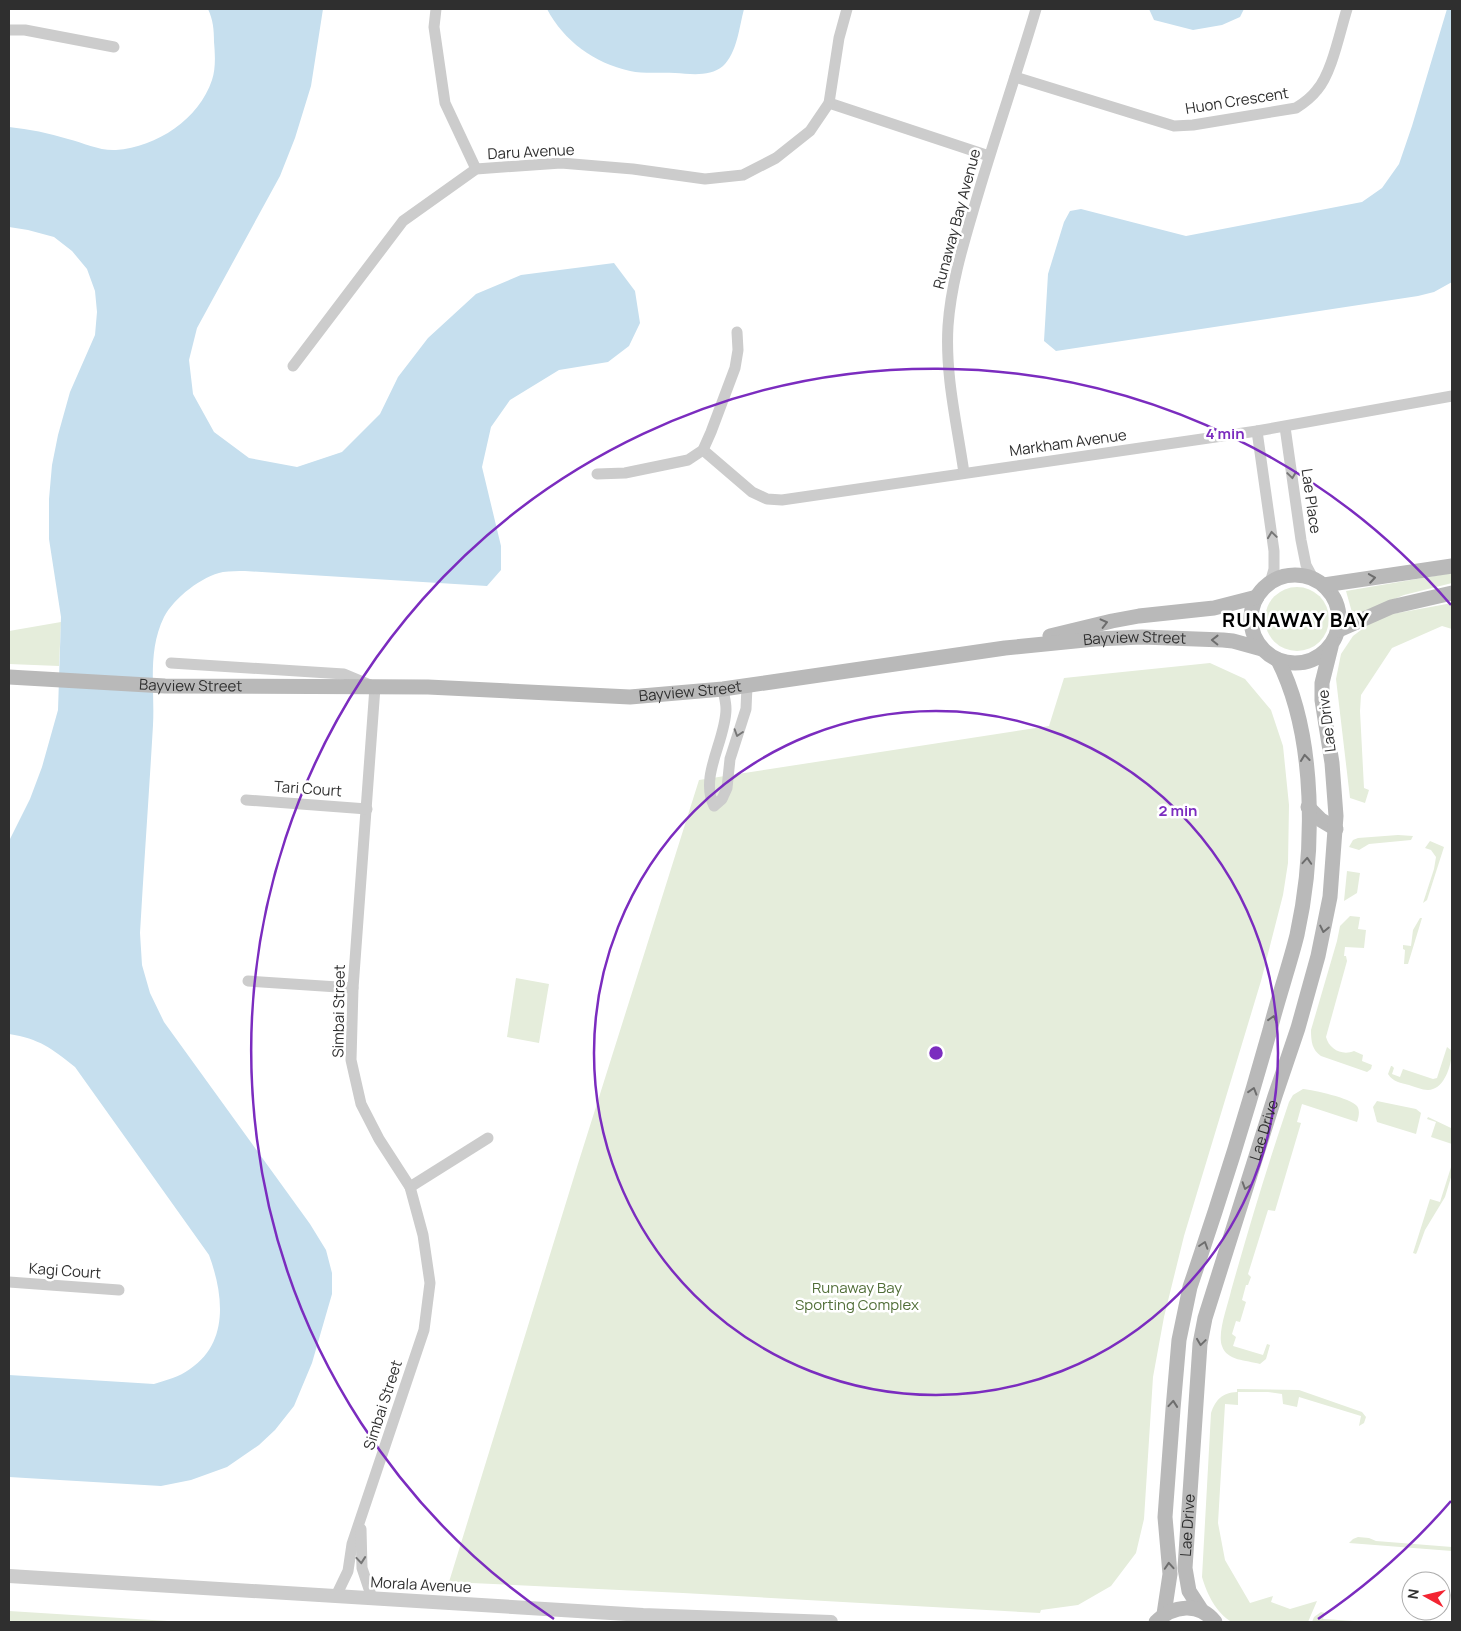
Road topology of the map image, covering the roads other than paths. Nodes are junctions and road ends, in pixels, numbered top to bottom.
1 (436, 9) edge
2 (847, 9) edge
3 (1036, 9) edge
4 (1347, 9) edge
5 (9, 30) edge
6 (114, 46) dead end
7 (1015, 77) junction
8 (829, 104) junction
9 (989, 156) junction
10 (476, 169) junction
11 (738, 332) dead end
12 (293, 366) dead end
13 (1452, 396) edge
14 (1285, 426) junction
15 (1257, 431) junction
16 (703, 450) junction
17 (964, 473) junction
18 (597, 474) dead end
19 (1452, 566) edge
20 (1319, 582) junction
21 (1270, 583) junction
22 (1452, 593) edge
23 (1257, 597) junction
24 (1339, 630) junction
25 (1330, 647) junction
26 (1005, 648) junction
27 (1262, 649) junction
28 (1278, 660) junction
29 (171, 663) dead end
30 (9, 677) edge
31 (747, 686) junction
32 (375, 687) junction
33 (723, 690) junction
34 (246, 800) dead end
35 (1308, 807) junction
36 (367, 809) junction
37 (1336, 829) junction
38 (248, 980) dead end
39 (353, 988) junction
40 (488, 1138) dead end
41 (410, 1187) junction
42 (9, 1282) edge
43 (119, 1290) dead end
44 (361, 1519) junction
45 (9, 1576) edge
46 (336, 1596) junction
47 (372, 1598) junction
48 (1202, 1611) junction
49 (1158, 1620) edge
50 (821, 1622) edge
51 (831, 1622) edge
52 (1215, 1622) edge

1 - 10 street
2 - 8 street, Daru Avenue
3 - 7 street, Runaway Bay Avenue
4 - 7 street, Huon Crescent
5 - 6 street
7 - 9 street, Runaway Bay Avenue
8 - 9 street
8 - 10 street, Daru Avenue
9 - 17 street, Runaway Bay Avenue
10 - 12 street, Daru Avenue
11 - 16 street
13 - 14 street, Markham Avenue
14 - 15 street, Markham Avenue
14 -> 20 street, Lae Place
15 - 17 street, Markham Avenue
21 -> 15 street
16 - 17 street, Markham Avenue
16 - 18 street
20 -> 19 main road
20 - 21 main road
20 - 24 main road
21 - 23 main road
22 - 24 main road
26 -> 23 main road, Bayview Street
23 - 27 main road
24 - 25 main road
25 - 28 main road
25 - 37 main road, Lae Drive
27 -> 26 main road, Bayview Street
26 - 31 main road, Bayview Street
27 - 28 main road
35 -> 28 main road, Lae Drive
29 - 32 street, Bayview Street
30 - 32 main road, Bayview Street
31 - 33 main road, Bayview Street
31 -> 33 street
32 - 33 main road, Bayview Street
32 - 36 street, Simbai Street
34 - 36 street, Tari Court
35 - 37 main road
49 -> 35 main road, Lae Drive
36 - 39 street, Simbai Street
37 -> 48 main road, Lae Drive
38 - 39 street
39 - 41 street, Simbai Street
40 - 41 street
41 - 44 street, Simbai Street
42 - 43 street, Kagi Court
44 - 46 street, Simbai Street
44 -> 47 street, Simbai Street
45 - 46 street, Morala Avenue
46 - 47 street, Morala Avenue
47 - 50 street, Morala Avenue
48 - 49 main road
48 - 52 main road, Lae Drive
50 - 51 street, Morala Avenue

